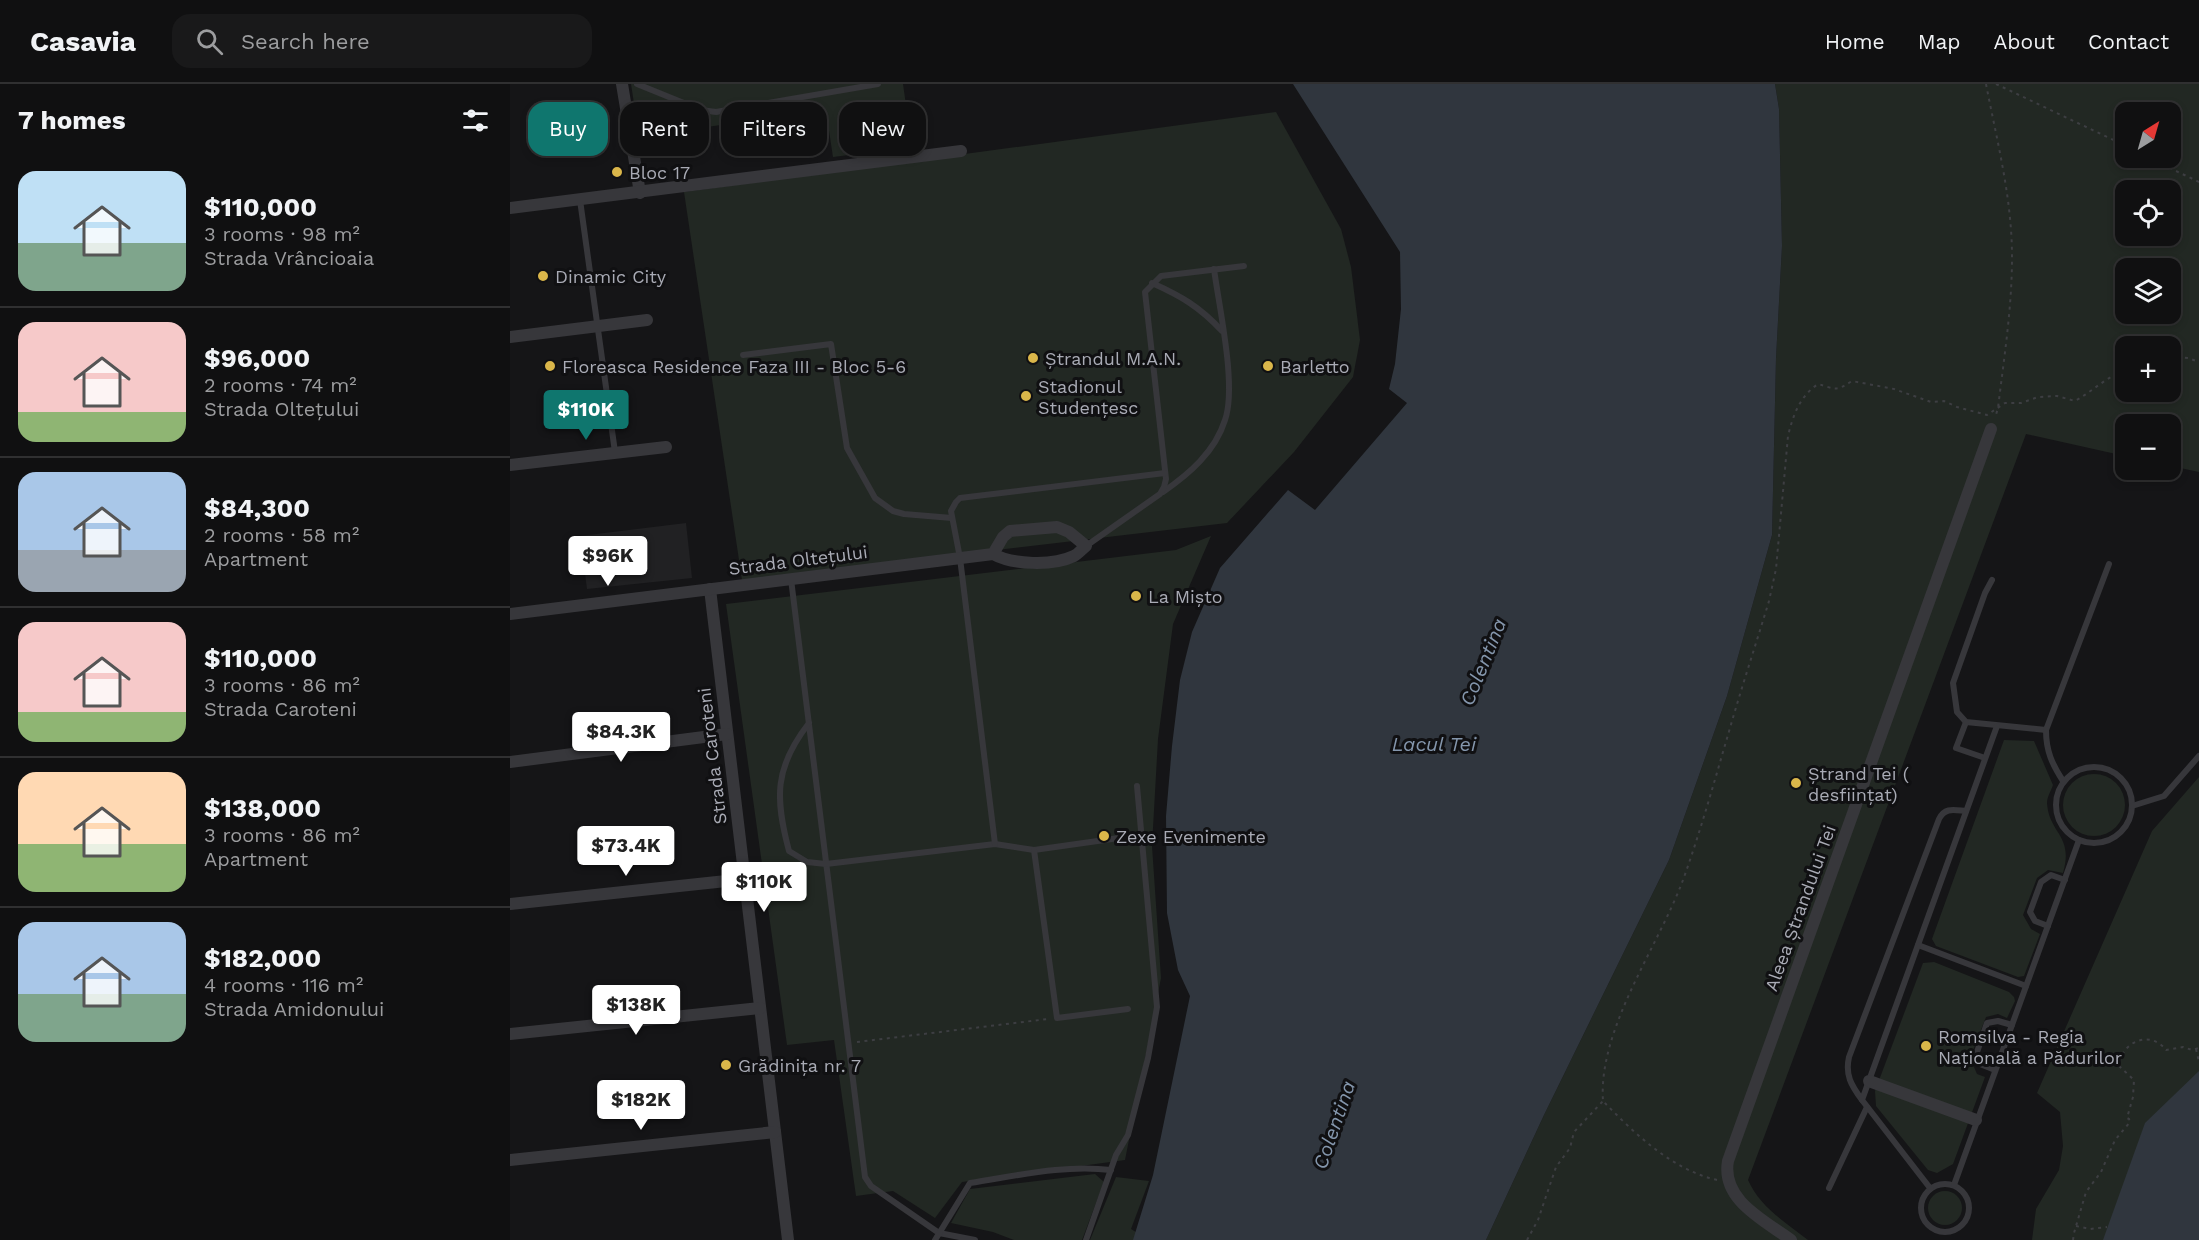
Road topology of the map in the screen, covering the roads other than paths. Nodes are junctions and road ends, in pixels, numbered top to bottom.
1 (622, 84) edge
2 (637, 84) edge
3 (878, 84) edge
4 (961, 151) dead end
5 (640, 193) junction
6 (580, 200) junction
7 (510, 208) edge
8 (1244, 266) dead end
9 (1214, 269) junction
10 (1152, 283) junction
11 (647, 320) dead end
12 (598, 326) junction
13 (1222, 331) junction
14 (510, 337) edge
15 (743, 356) dead end
16 (1991, 429) road end
17 (666, 447) dead end
18 (615, 453) junction
19 (510, 465) edge
20 (1165, 473) junction
21 (1160, 494) junction
22 (952, 518) junction
23 (1086, 546) junction
24 (993, 554) junction
25 (960, 558) junction
26 (2109, 564) dead end
27 (791, 579) junction
28 (1992, 580) dead end
29 (710, 589) junction
30 (510, 614) edge
31 (1966, 722) junction
32 (809, 723) junction
33 (1997, 726) junction
34 (2046, 730) junction
35 (727, 734) junction
36 (2199, 756) edge
37 (1984, 758) junction
38 (510, 762) edge
39 (2063, 781) junction
40 (1137, 786) dead end
41 (2133, 806) junction
42 (1966, 811) junction
43 (1140, 835) junction
44 (2079, 840) junction
45 (994, 844) junction
46 (1034, 850) junction
47 (826, 864) junction
48 (745, 879) junction
49 (2065, 880) junction
50 (510, 904) edge
51 (2048, 927) junction
52 (1918, 945) junction
53 (2026, 986) junction
54 (760, 1008) junction
55 (1128, 1009) dead end
56 (2012, 1025) junction
57 (510, 1034) edge
58 (1995, 1070) junction
59 (1869, 1081) junction
60 (1862, 1100) junction
61 (1868, 1107) junction
62 (1976, 1120) junction
63 (775, 1132) junction
64 (510, 1160) edge
65 (1111, 1170) junction
66 (1954, 1185) junction
67 (1829, 1188) dead end
68 (1930, 1188) junction
69 (1951, 1231) junction
70 (939, 1233) junction
71 (788, 1240) edge
72 (935, 1240) edge
73 (975, 1240) edge
74 (1086, 1240) edge
75 (1791, 1240) edge
76 (1953, 1240) edge

1 - 5 street
2 - 3 lane
4 - 5 street
5 - 6 street
6 - 7 street
6 - 12 lane
8 - 9 lane
9 - 10 lane
9 - 13 lane
10 - 13 lane
10 - 20 lane
11 - 12 street
12 - 14 street
12 - 18 lane
13 - 21 lane
15 - 22 lane
16 - 75 street, Aleea Ștrandului Tei
17 - 18 street
18 - 19 street
20 - 21 lane
20 - 22 lane
21 - 23 lane
22 - 25 lane
23 - 24 street, Strada Oltețului
23 - 24 street
24 - 25 street, Strada Oltețului
25 - 27 street, Strada Oltețului
25 - 45 lane
26 - 34 lane
27 - 29 street, Strada Oltețului
27 - 32 lane
28 - 31 lane
29 - 30 street, Strada Oltețului
29 - 35 street, Strada Caroteni
31 - 33 lane
31 - 37 lane
32 - 47 lane
32 - 47 lane
33 - 34 lane
33 - 37 lane
34 - 39 lane
35 - 38 street
35 - 48 street, Strada Caroteni
36 - 41 lane
37 - 42 lane
39 - 41 lane
39 - 44 lane
40 - 43 lane
41 - 44 lane
42 - 52 lane
42 - 60 lane
43 - 46 lane
43 - 65 lane
44 - 49 lane
45 - 46 lane
45 - 47 lane
46 - 55 lane
47 - 70 lane
48 - 50 street
48 - 54 street, Strada Caroteni
49 - 51 lane
49 - 51 lane
51 - 53 lane
52 - 53 lane
52 - 59 lane
53 - 56 lane
54 - 57 street
54 - 63 street, Strada Caroteni
56 - 58 lane
56 - 58 lane
58 - 62 lane
59 - 60 lane
59 - 62 street
60 - 61 lane
61 - 67 lane
61 - 68 lane
62 - 66 lane
63 - 64 street
63 - 71 street, Strada Caroteni
65 - 70 lane
65 - 74 lane
66 - 68 lane
66 - 69 lane
68 - 69 lane
69 - 76 lane
70 - 72 lane
70 - 73 lane

